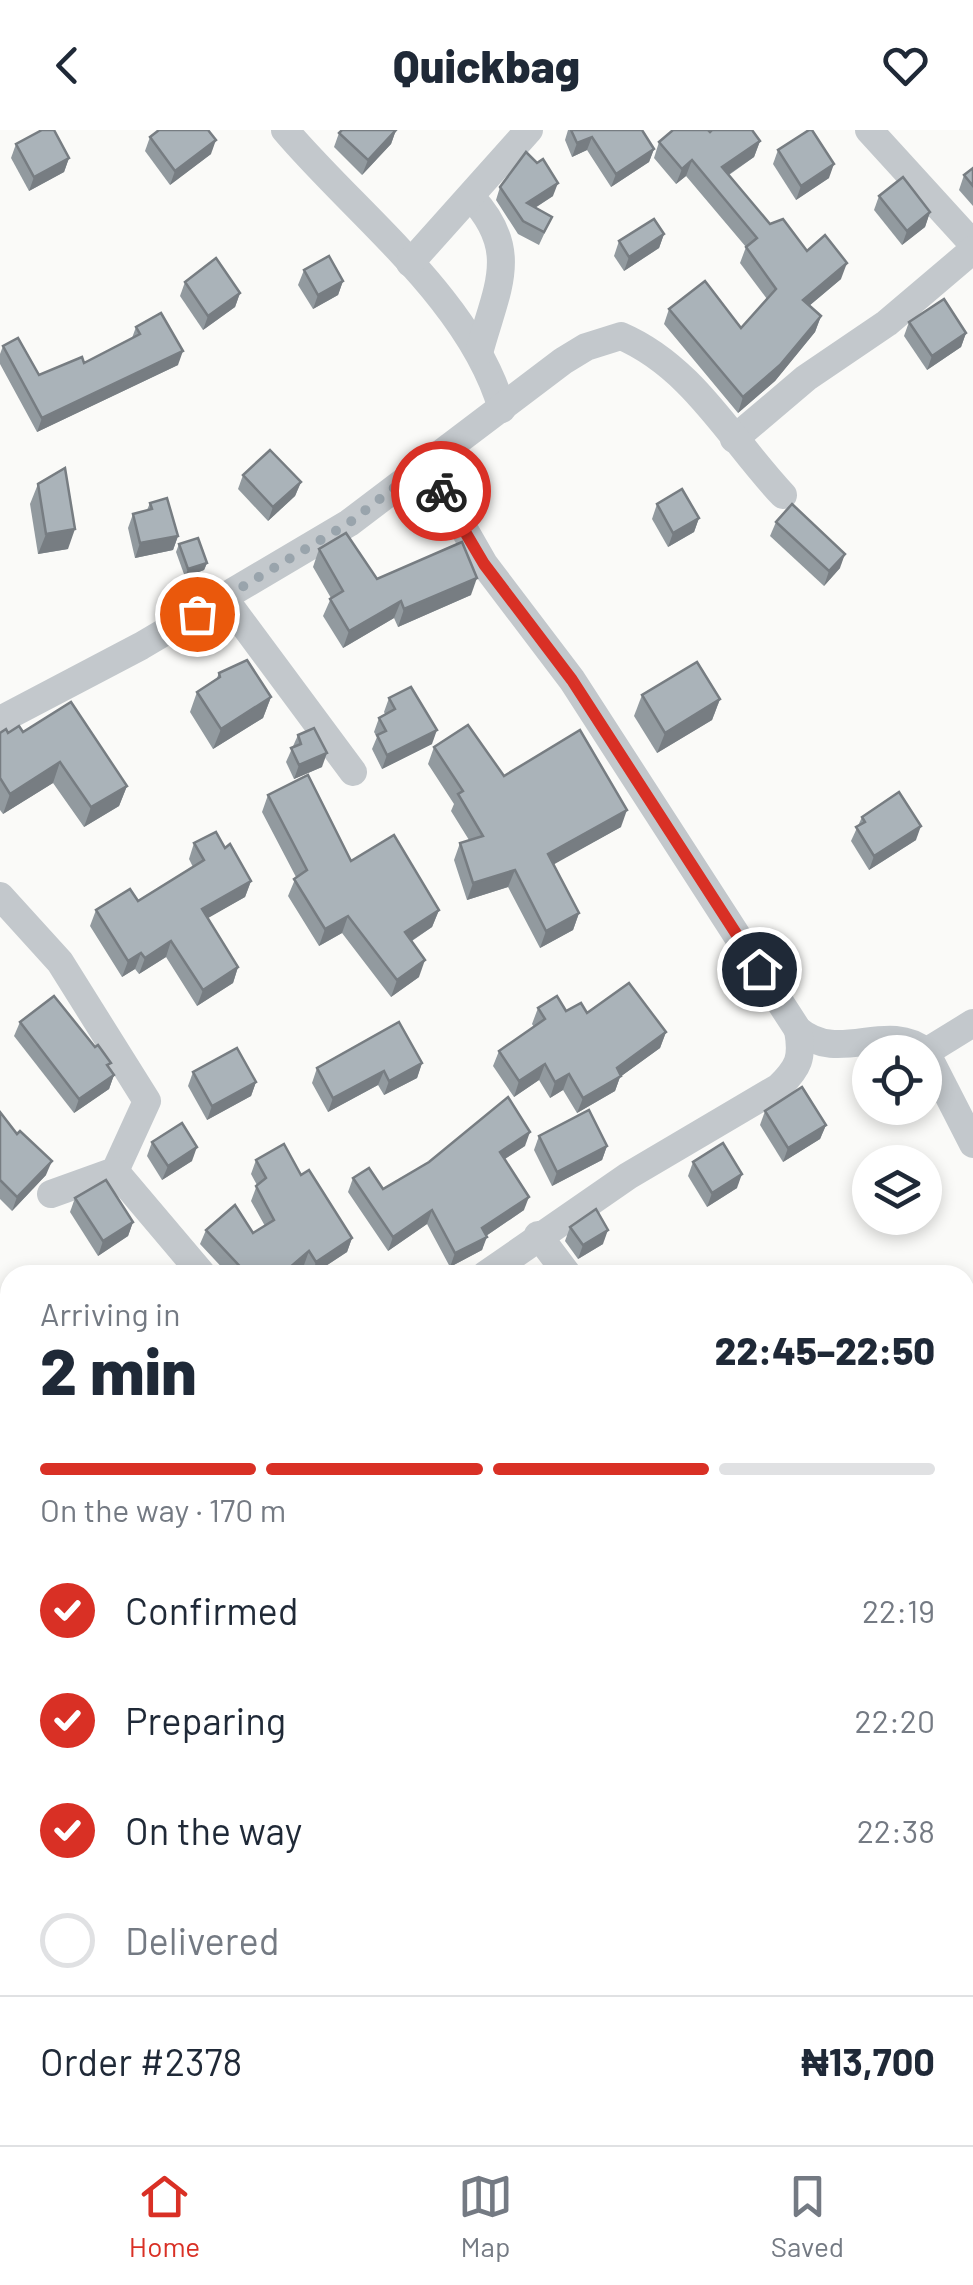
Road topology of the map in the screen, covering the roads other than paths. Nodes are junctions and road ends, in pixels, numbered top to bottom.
1 (285, 130) edge
2 (528, 130) edge
3 (869, 130) edge
4 (471, 197) junction
5 (973, 247) edge
6 (410, 263) junction
7 (480, 353) junction
8 (502, 409) junction
9 (734, 439) junction
10 (418, 469) junction
11 (783, 495) dead end
12 (224, 598) junction
13 (0, 720) edge
14 (354, 772) dead end
15 (0, 896) edge
16 (973, 1023) edge
17 (798, 1030) junction
18 (942, 1042) edge
19 (852, 1044) edge
20 (942, 1083) edge
21 (973, 1144) edge
22 (115, 1171) junction
23 (51, 1194) dead end
24 (538, 1236) junction
25 (195, 1265) edge
26 (499, 1265) edge
27 (560, 1265) edge

1 - 6 street
2 - 4 street
3 - 5 street
4 - 6 street
4 - 7 street
5 - 9 street
6 - 7 street
7 - 8 street
8 - 9 street
8 - 10 street
9 - 11 street
10 - 12 street
10 - 17 street
12 - 13 street
12 - 14 street
15 - 22 street
16 - 18 street
17 - 19 street
17 - 24 street
20 - 21 street
22 - 23 street
22 - 25 street
24 - 26 street
24 - 27 street

